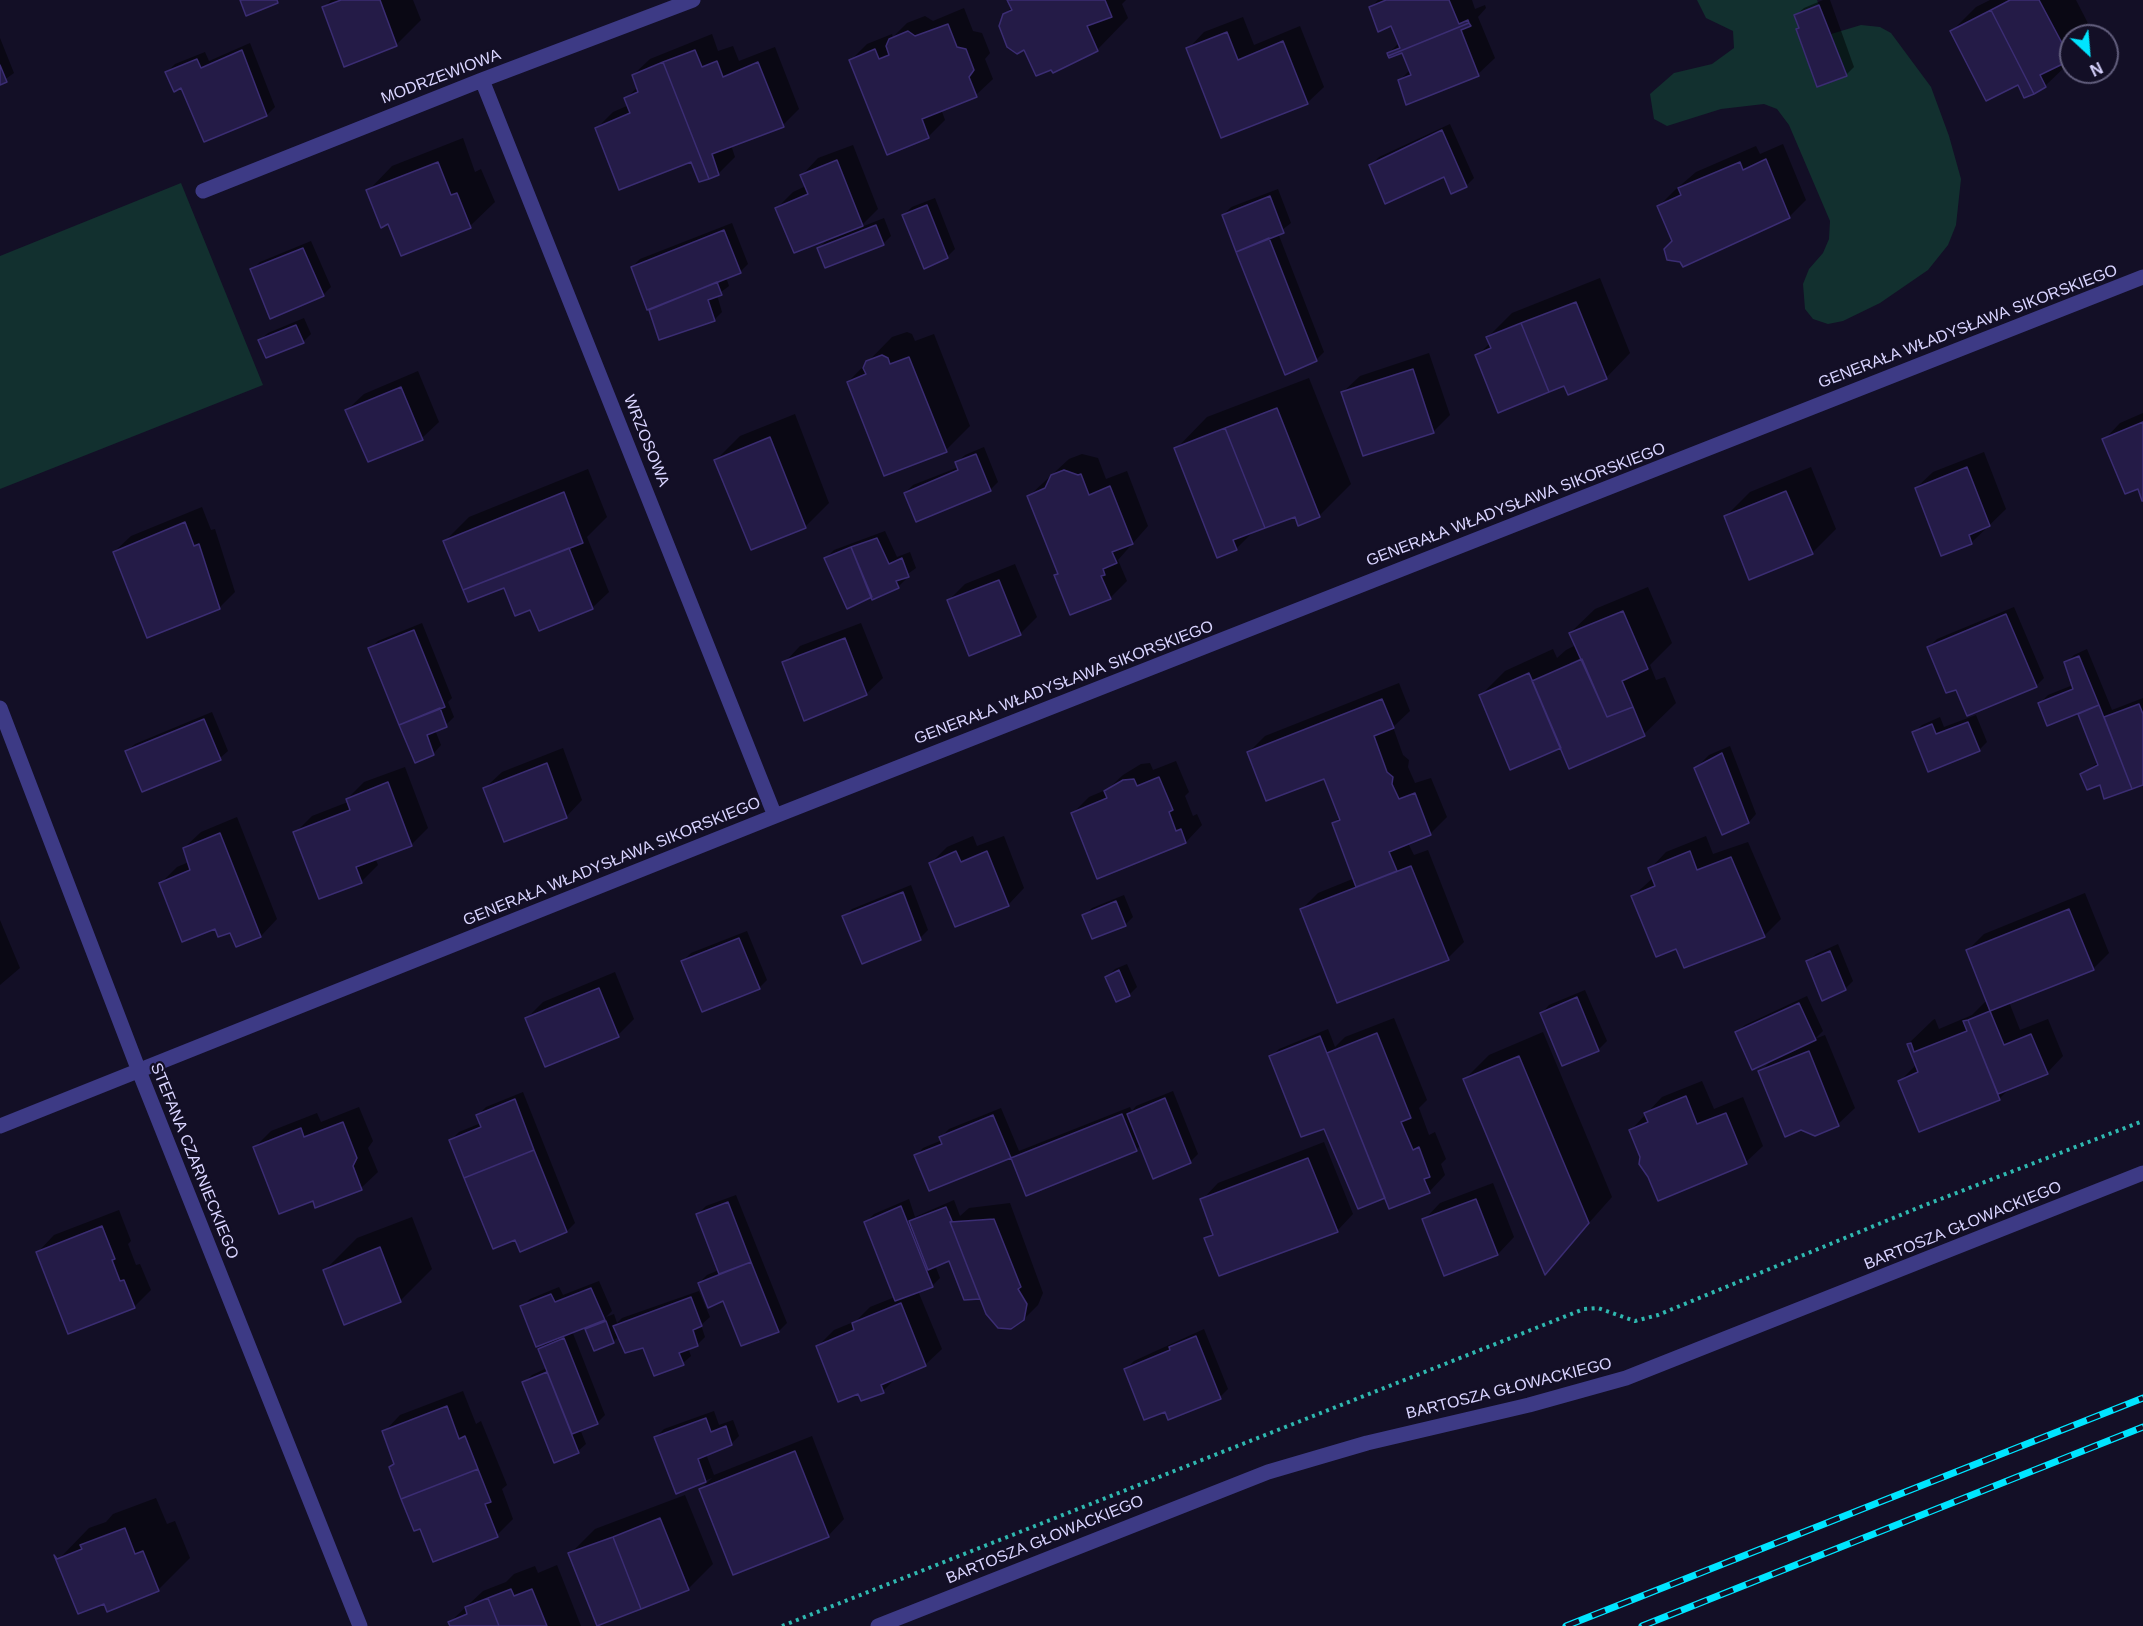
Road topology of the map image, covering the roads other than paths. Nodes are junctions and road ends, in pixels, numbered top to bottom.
1 (693, 0) edge
2 (482, 80) junction
3 (203, 191) dead end
4 (2143, 277) edge
5 (0, 708) edge
6 (775, 816) junction
7 (139, 1071) junction
8 (0, 1126) edge
9 (2143, 1173) edge
10 (360, 1626) edge
11 (878, 1626) edge

1 - 2 street, MODRZEWIOWA
2 - 3 street, MODRZEWIOWA
2 - 6 street, WRZOSOWA
4 - 6 street, GENERAŁA WŁADYSŁAWA SIKORSKIEGO
5 - 7 street, STEFANA CZARNIECKIEGO
6 - 7 street, GENERAŁA WŁADYSŁAWA SIKORSKIEGO
7 - 8 street, GENERAŁA WŁADYSŁAWA SIKORSKIEGO
7 - 10 street, STEFANA CZARNIECKIEGO
9 - 11 street, BARTOSZA GŁOWACKIEGO

